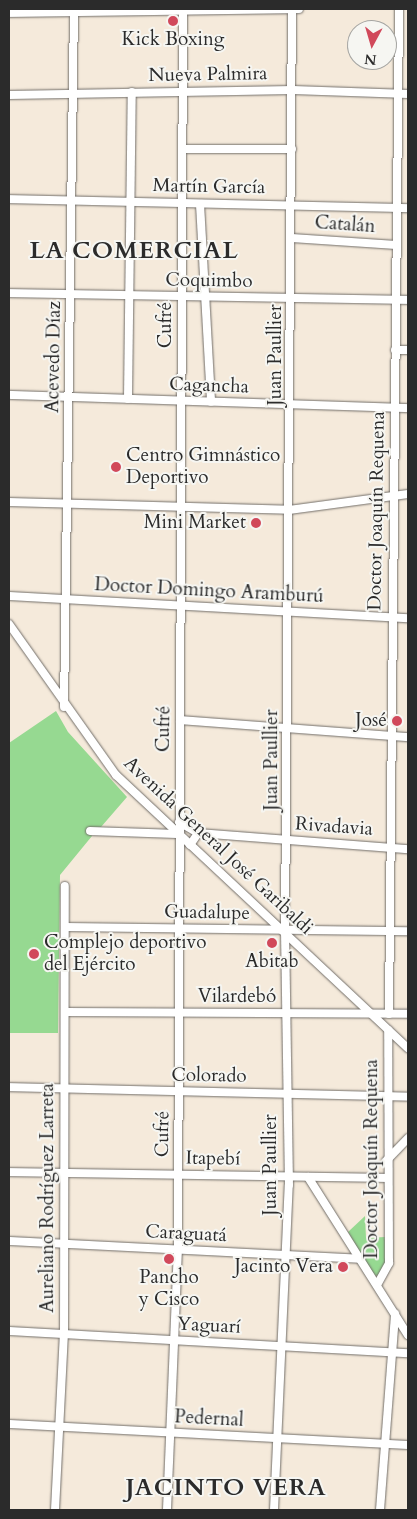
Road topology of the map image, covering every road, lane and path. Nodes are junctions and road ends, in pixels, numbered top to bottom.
1 (292, 9) edge
2 (299, 9) edge
3 (399, 9) edge
4 (74, 10) edge
5 (133, 10) edge
6 (184, 10) edge
7 (9, 13) edge
8 (185, 90) junction
9 (293, 90) junction
10 (132, 92) junction
11 (73, 93) junction
12 (398, 94) junction
13 (408, 94) edge
14 (9, 95) edge
15 (185, 149) junction
16 (292, 149) junction
17 (9, 199) edge
18 (72, 200) junction
19 (131, 203) junction
20 (183, 204) junction
21 (200, 204) junction
22 (293, 204) junction
23 (397, 206) junction
24 (408, 208) edge
25 (292, 238) junction
26 (396, 244) junction
27 (9, 293) edge
28 (71, 295) junction
29 (130, 295) junction
30 (182, 297) junction
31 (205, 297) junction
32 (292, 298) junction
33 (395, 300) junction
34 (408, 300) edge
35 (395, 350) junction
36 (408, 350) edge
37 (9, 395) edge
38 (70, 397) junction
39 (128, 399) junction
40 (182, 401) junction
41 (211, 402) junction
42 (292, 405) junction
43 (395, 408) junction
44 (408, 408) edge
45 (408, 494) edge
46 (393, 497) junction
47 (9, 502) edge
48 (68, 503) junction
49 (181, 506) junction
50 (290, 510) junction
51 (9, 596) edge
52 (67, 599) junction
53 (182, 605) junction
54 (289, 611) junction
55 (392, 617) junction
56 (408, 618) edge
57 (9, 624) edge
58 (64, 707) junction
59 (180, 720) junction
60 (289, 728) junction
61 (391, 736) junction
62 (408, 737) edge
63 (162, 819) junction
64 (179, 822) junction
65 (90, 831) dead end
66 (157, 831) junction
67 (198, 833) junction
68 (179, 835) junction
69 (288, 840) junction
70 (190, 845) junction
71 (390, 848) junction
72 (408, 849) edge
73 (65, 886) dead end
74 (65, 927) junction
75 (181, 929) junction
76 (389, 931) junction
77 (408, 931) edge
78 (285, 932) junction
79 (66, 1012) junction
80 (180, 1012) junction
81 (287, 1013) junction
82 (371, 1014) junction
83 (389, 1014) junction
84 (408, 1014) edge
85 (388, 1030) junction
86 (408, 1048) edge
87 (9, 1087) edge
88 (64, 1089) junction
89 (180, 1092) junction
90 (286, 1094) junction
91 (388, 1097) junction
92 (408, 1097) edge
93 (408, 1138) edge
94 (386, 1161) junction
95 (9, 1172) edge
96 (65, 1173) junction
97 (178, 1175) junction
98 (288, 1177) junction
99 (308, 1177) junction
100 (386, 1178) junction
101 (9, 1241) edge
102 (64, 1244) junction
103 (178, 1250) junction
104 (286, 1256) junction
105 (361, 1259) junction
106 (377, 1285) junction
107 (395, 1314) junction
108 (9, 1330) edge
109 (64, 1334) junction
110 (408, 1335) edge
111 (174, 1341) junction
112 (281, 1347) junction
113 (389, 1352) junction
114 (408, 1354) edge
115 (9, 1424) edge
116 (59, 1428) junction
117 (169, 1434) junction
118 (277, 1439) junction
119 (383, 1444) junction
120 (408, 1445) edge
121 (55, 1510) edge
122 (167, 1510) edge
123 (274, 1510) edge
124 (380, 1510) edge

1 - 2 street
1 - 6 street
1 - 9 street, Juan Paullier
3 - 12 street, Doctor Joaquín Requena
4 - 5 street
4 - 7 street
4 - 11 street, Acevedo Díaz
5 - 6 street
6 - 8 street, Cufré
8 - 9 street, Nueva Palmira
8 - 10 street, Nueva Palmira
8 - 15 street, Cufré
9 - 12 street, Nueva Palmira
9 - 16 street, Juan Paullier
10 - 11 street, Nueva Palmira
10 - 19 street
11 - 14 street, Nueva Palmira
11 - 18 street, Acevedo Díaz
12 - 13 street, Nueva Palmira
12 - 23 street, Doctor Joaquín Requena
15 - 16 street
15 - 20 street, Cufré
16 - 22 street, Juan Paullier
17 - 18 street, Martín García
18 - 19 street, Martín García
18 - 28 street, Acevedo Díaz
19 - 20 street, Martín García
19 - 29 street
20 - 21 street, Martín García
20 - 30 street, Cufré
21 - 22 street, Martín García
21 - 31 street
22 - 23 street, Martín García
22 - 25 street, Juan Paullier
23 - 24 street, Martín García
23 - 26 street, Doctor Joaquín Requena
25 - 26 street, Catalán
25 - 32 street, Juan Paullier
26 - 33 street, Doctor Joaquín Requena
27 - 28 street, Coquimbo
28 - 29 street, Coquimbo
28 - 38 street, Acevedo Díaz
29 - 30 street, Coquimbo
29 - 39 street
30 - 31 street, Coquimbo
30 - 40 street, Cufré
31 - 32 street, Coquimbo
31 - 41 street
32 - 33 street, Coquimbo
32 - 42 street, Juan Paullier
33 - 34 street, Coquimbo
33 - 35 street, Doctor Joaquín Requena
35 - 36 street
35 - 43 street, Doctor Joaquín Requena
37 - 38 street, Cagancha
38 - 39 street, Cagancha
38 - 48 street, Acevedo Díaz
39 - 40 street, Cagancha
40 - 41 street, Cagancha
40 - 49 street, Cufré
41 - 42 street, Cagancha
42 - 43 street, Cagancha
42 - 50 street, Juan Paullier
43 - 44 street, Cagancha
43 - 46 street, Doctor Joaquín Requena
45 - 46 street
46 - 50 street
46 - 55 street, Doctor Joaquín Requena
47 - 48 street
48 - 49 street
48 - 52 street, Acevedo Díaz
49 - 50 street
49 - 53 street, Cufré
50 - 54 street, Juan Paullier
51 - 52 street, Doctor Domingo Aramburú
52 - 53 street, Doctor Domingo Aramburú
52 - 58 street, Acevedo Díaz
53 - 54 street, Doctor Domingo Aramburú
53 - 59 street, Cufré
54 - 55 street, Doctor Domingo Aramburú
54 - 60 street, Juan Paullier
55 - 56 street, Doctor Domingo Aramburú
55 - 61 street, Doctor Joaquín Requena
57 - 58 street, Avenida General José Garibaldi
58 - 63 street, Avenida General José Garibaldi
59 - 60 street
59 - 64 street, Cufré
60 - 61 street
60 - 69 street, Juan Paullier
61 - 62 street
61 - 71 street, Doctor Joaquín Requena
63 - 66 street
63 - 68 street, Avenida General José Garibaldi
64 - 67 street, Rivadavia
64 - 68 street, Cufré
65 - 66 street
66 - 68 street
67 - 69 street, Rivadavia
67 - 70 street
68 - 70 street, Avenida General José Garibaldi
68 - 75 street, Cufré
69 - 71 street, Rivadavia
69 - 78 street, Juan Paullier
70 - 78 street, Avenida General José Garibaldi
71 - 72 street, Rivadavia
71 - 76 street, Doctor Joaquín Requena
73 - 74 street, Aureliano Rodríguez Larreta
74 - 75 street, Guadalupe
74 - 79 street, Aureliano Rodríguez Larreta
75 - 78 street, Guadalupe
75 - 80 street, Cufré
76 - 77 street, Guadalupe
76 - 78 street, Guadalupe
76 - 83 street, Doctor Joaquín Requena
78 - 81 street, Juan Paullier
78 - 82 street, Avenida General José Garibaldi
79 - 80 street, Vilardebó
79 - 88 street, Aureliano Rodríguez Larreta
80 - 81 street, Vilardebó
80 - 89 street, Cufré
81 - 82 street, Vilardebó
81 - 90 street, Juan Paullier
82 - 83 street, Vilardebó
82 - 85 street, Avenida General José Garibaldi
83 - 84 street, Vilardebó
85 - 86 street, Avenida General José Garibaldi
85 - 91 street, Doctor Joaquín Requena
87 - 88 street, Colorado
88 - 89 street, Colorado
88 - 96 street, Aureliano Rodríguez Larreta
89 - 90 street, Colorado
89 - 97 street, Cufré
90 - 91 street, Colorado
90 - 98 street, Juan Paullier
91 - 92 street, Colorado
91 - 94 street, Doctor Joaquín Requena
93 - 94 street
94 - 100 street, Doctor Joaquín Requena
95 - 96 street, Itapebí
96 - 97 street, Itapebí
96 - 102 street, Aureliano Rodríguez Larreta
97 - 98 street, Itapebí
97 - 103 street, Cufré
98 - 99 street, Itapebí
98 - 104 street, Juan Paullier
99 - 100 street, Itapebí
99 - 105 street
100 - 106 street, Doctor Joaquín Requena
101 - 102 street, Caraguatá
102 - 103 street, Caraguatá
102 - 109 street, Aureliano Rodríguez Larreta
103 - 104 street, Caraguatá
103 - 111 street, Cufré
104 - 105 street, Caraguatá
104 - 112 street, Juan Paullier
105 - 106 street
106 - 107 street
107 - 110 street
107 - 113 street
108 - 109 street, Yaguarí
109 - 111 street, Yaguarí
109 - 116 street, Aureliano Rodríguez Larreta
111 - 112 street, Yaguarí
111 - 117 street, Cufré
112 - 113 street, Yaguarí
112 - 118 street, Juan Paullier
113 - 114 street, Yaguarí
113 - 119 street
115 - 116 street, Pedernal
116 - 117 street, Pedernal
116 - 121 street, Aureliano Rodríguez Larreta
117 - 118 street, Pedernal
117 - 122 street, Cufré
118 - 119 street, Pedernal
118 - 123 street, Juan Paullier
119 - 120 street, Pedernal
119 - 124 street

